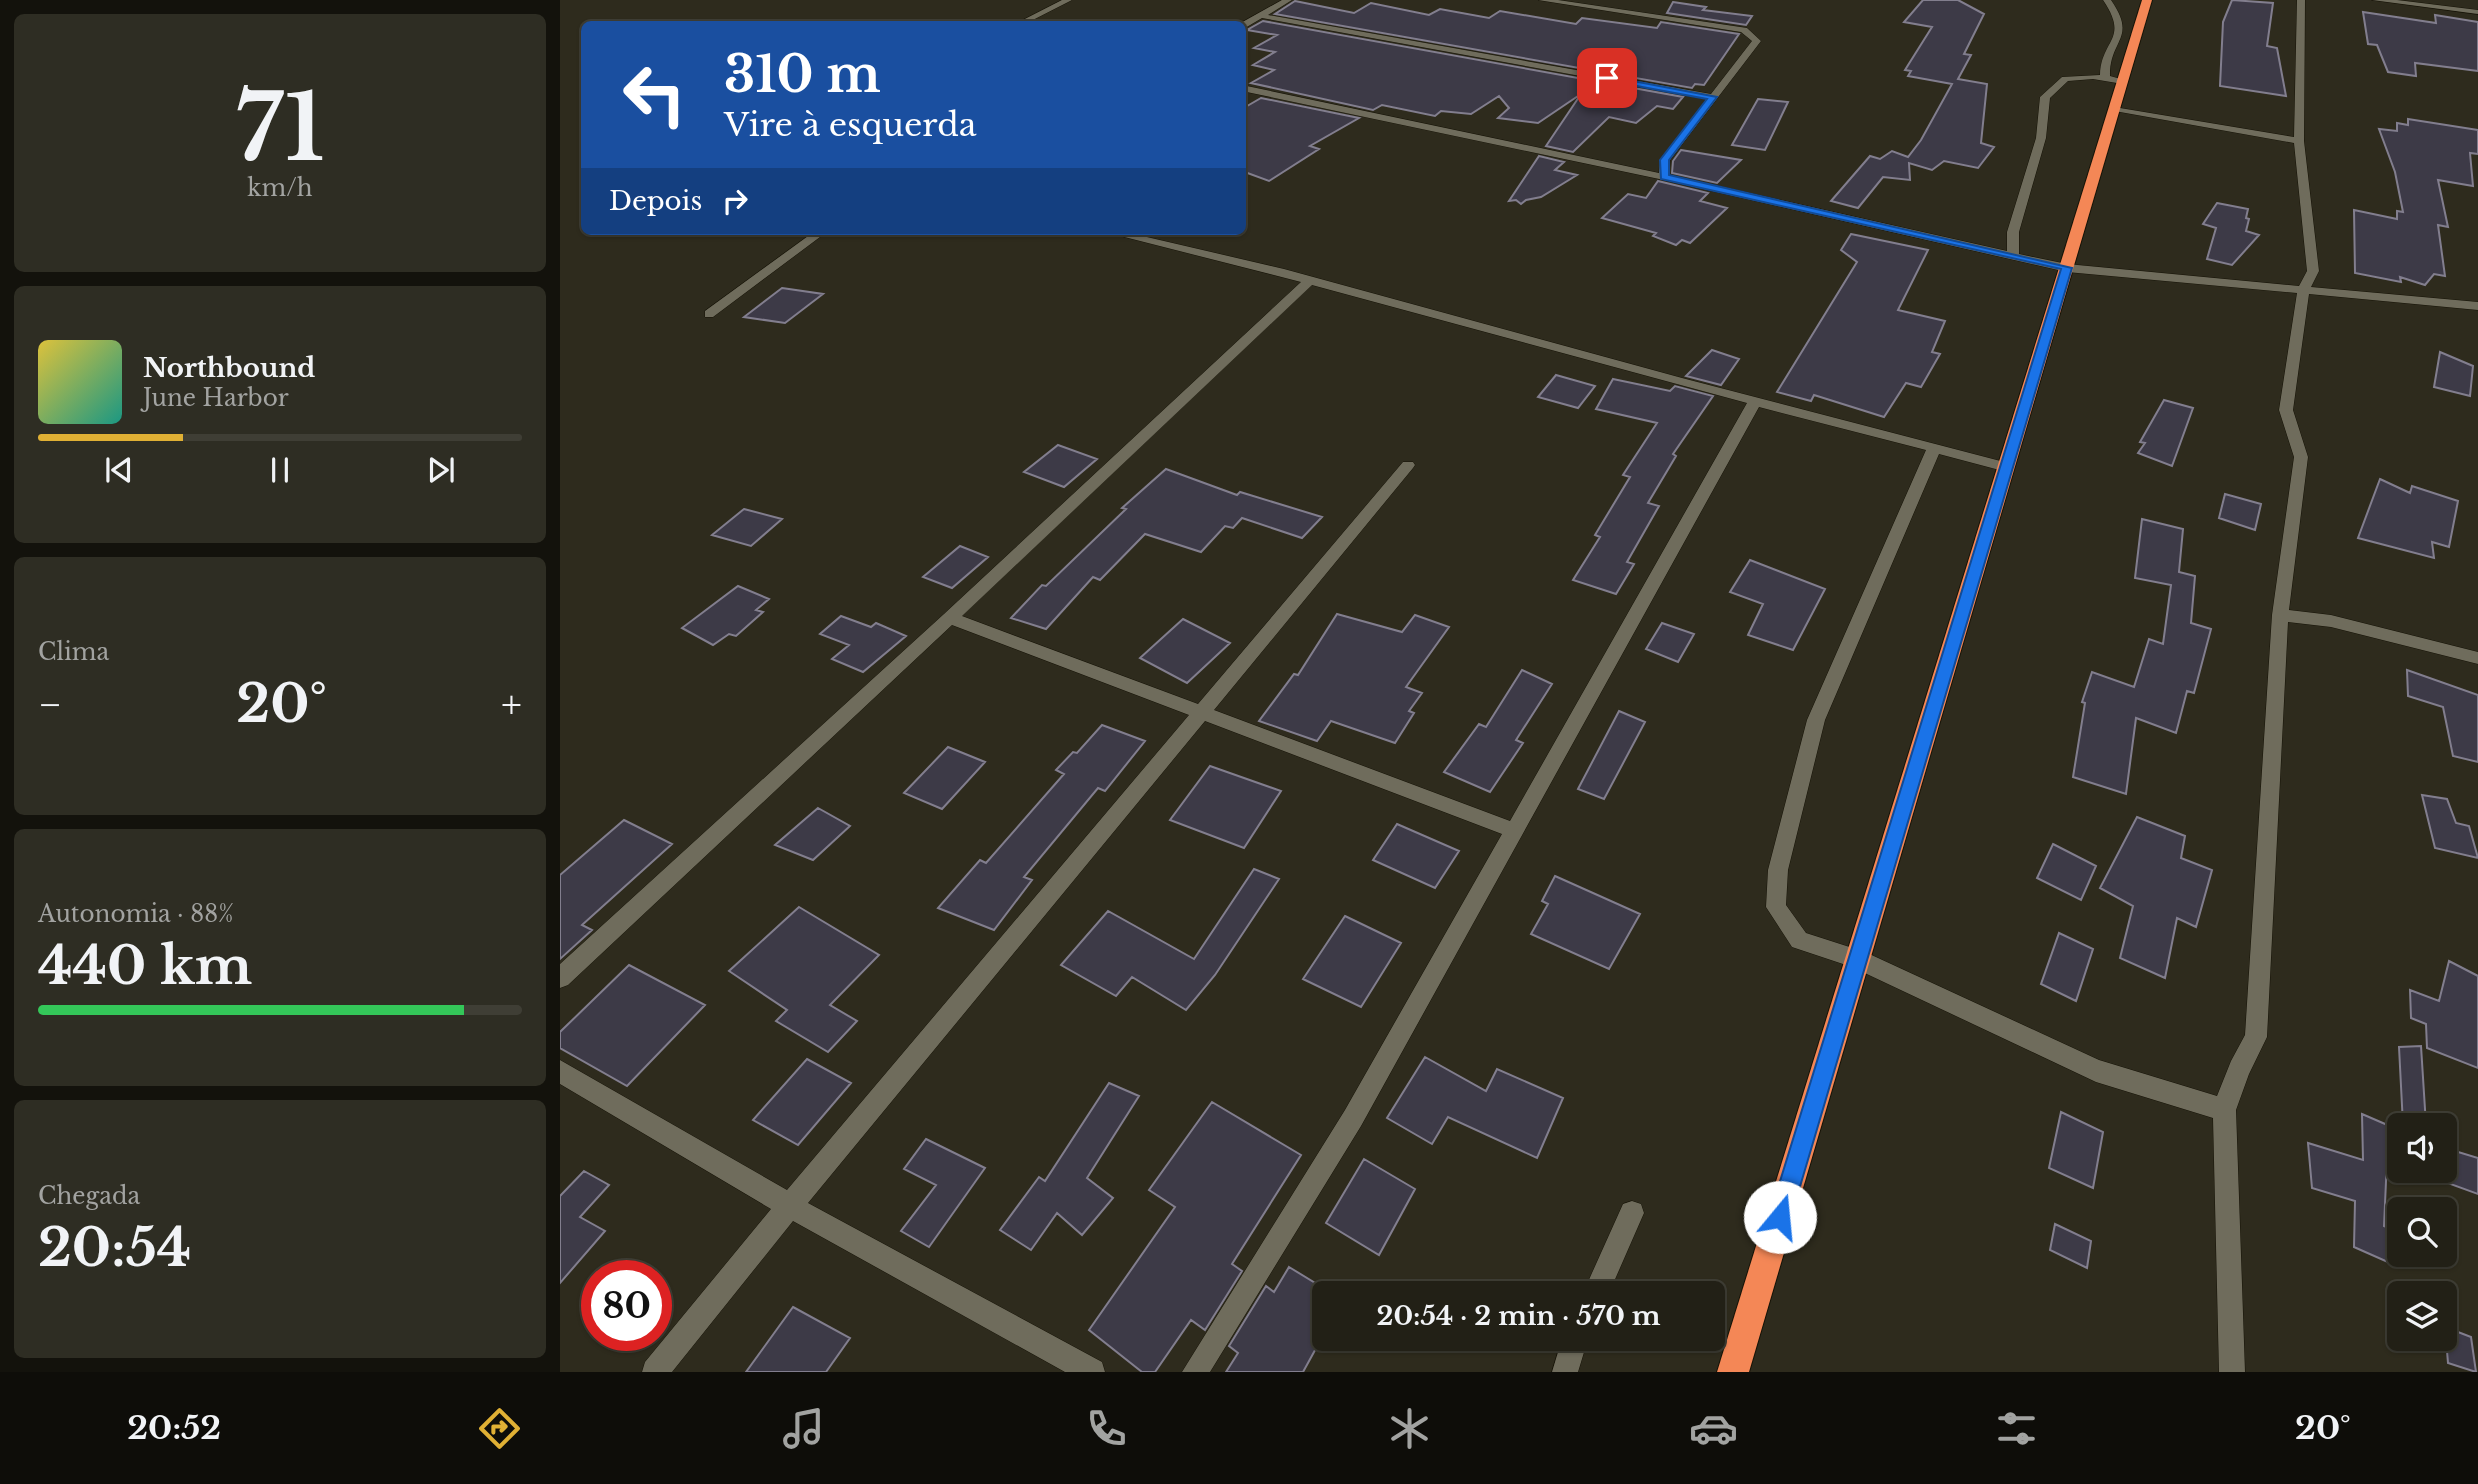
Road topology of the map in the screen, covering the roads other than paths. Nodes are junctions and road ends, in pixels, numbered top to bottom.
1 (1068, 0) edge
2 (1287, 0) edge
3 (1542, 0) edge
4 (1608, 0) edge
5 (2107, 0) edge
6 (2147, 0) edge
7 (2301, 0) edge
8 (2376, 0) edge
9 (1598, 8) junction
10 (2478, 12) edge
11 (1262, 16) junction
12 (1025, 21) edge
13 (1246, 24) edge
14 (2114, 80) junction
15 (1246, 89) edge
16 (1713, 97) junction
17 (2114, 110) junction
18 (2299, 141) junction
19 (1664, 177) junction
20 (817, 235) edge
21 (1125, 235) edge
22 (2012, 255) junction
23 (2067, 268) junction
24 (1309, 281) junction
25 (2304, 288) junction
26 (2478, 306) edge
27 (709, 314) dead end
28 (1756, 400) junction
29 (1934, 448) junction
30 (1408, 465) dead end
31 (2007, 467) junction
32 (2280, 615) junction
33 (950, 618) junction
34 (2478, 658) edge
35 (1204, 713) junction
36 (1515, 831) junction
37 (1857, 959) junction
38 (560, 978) edge
39 (560, 1071) edge
40 (2224, 1110) junction
41 (788, 1205) junction
42 (1632, 1213) dead end
43 (1601, 1281) edge
44 (1571, 1351) edge
45 (655, 1372) edge
46 (1092, 1372) edge
47 (1195, 1372) edge
48 (1565, 1372) edge
49 (1733, 1372) edge
50 (2232, 1372) edge

1 - 12 street
2 - 11 street
3 - 9 street
4 - 9 street
5 - 14 street
6 - 14 highway
7 - 18 street
8 - 10 street
9 - 16 street
11 - 13 street
11 - 16 street
14 - 17 highway
14 - 22 street
15 - 19 street
16 - 19 street
17 - 18 street
17 - 23 highway
18 - 25 street
19 - 22 street
20 - 27 street
21 - 24 street
22 - 23 street
23 - 25 street
23 - 31 highway
24 - 28 street
24 - 33 street
25 - 26 street
25 - 32 street
28 - 29 street
28 - 36 street
29 - 31 street
29 - 37 street
30 - 35 street
31 - 37 highway
32 - 34 street
32 - 40 street
33 - 35 street
33 - 38 street
35 - 36 street
35 - 41 street
36 - 47 street
37 - 40 street
37 - 49 highway
39 - 41 street
40 - 50 street
41 - 45 street
41 - 46 street
42 - 43 street
44 - 48 street

